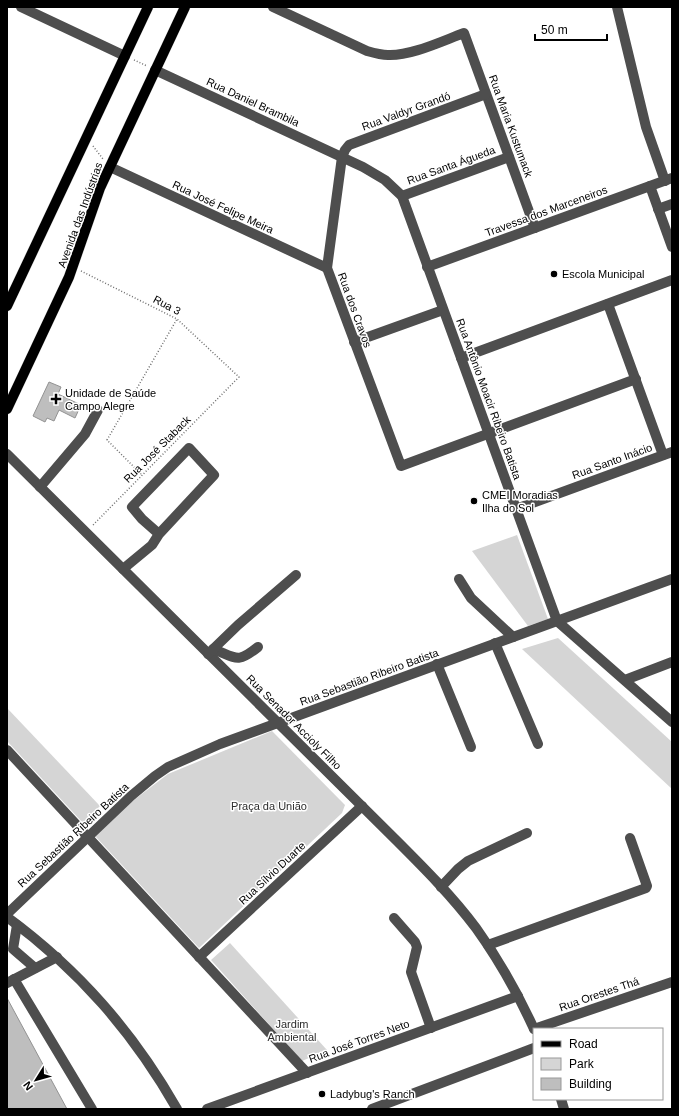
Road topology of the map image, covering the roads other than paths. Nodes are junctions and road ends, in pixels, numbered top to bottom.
1 (21, 7) edge
2 (148, 7) edge
3 (185, 7) edge
4 (273, 7) edge
5 (617, 7) edge
6 (125, 56) junction
7 (155, 70) junction
8 (486, 94) junction
9 (342, 157) junction
10 (509, 157) junction
11 (110, 167) junction
12 (668, 179) edge
13 (650, 186) junction
14 (402, 196) junction
15 (672, 204) edge
16 (658, 209) junction
17 (535, 228) junction
18 (672, 247) edge
19 (427, 267) junction
20 (327, 268) junction
21 (672, 280) edge
22 (608, 304) junction
23 (7, 306) edge
24 (443, 310) junction
25 (354, 342) junction
26 (461, 358) junction
27 (636, 379) junction
28 (7, 409) edge
29 (98, 410) dead end
30 (489, 434) junction
31 (7, 454) edge
32 (668, 454) edge
33 (40, 486) junction
34 (516, 509) junction
35 (159, 534) junction
36 (123, 569) junction
37 (296, 575) dead end
38 (459, 579) dead end
39 (672, 579) edge
40 (557, 621) junction
41 (513, 637) junction
42 (495, 643) junction
43 (258, 647) dead end
44 (211, 652) junction
45 (672, 662) edge
46 (437, 664) junction
47 (625, 680) junction
48 (672, 722) edge
49 (278, 723) junction
50 (538, 744) dead end
51 (471, 747) dead end
52 (7, 750) edge
53 (362, 806) junction
54 (527, 833) dead end
55 (88, 837) junction
56 (630, 838) dead end
57 (441, 886) junction
58 (7, 914) edge
59 (7, 917) edge
60 (394, 918) dead end
61 (17, 925) junction
62 (488, 945) junction
63 (57, 957) junction
64 (199, 957) junction
65 (36, 968) junction
66 (11, 981) edge
67 (672, 982) edge
68 (518, 996) junction
69 (432, 1028) junction
70 (534, 1028) edge
71 (537, 1028) edge
72 (533, 1048) edge
73 (307, 1073) junction
74 (92, 1109) edge
75 (178, 1109) edge
76 (207, 1109) edge
77 (372, 1109) edge

1 - 6 street
2 - 6 main road, Avenida das Indústrias
3 - 7 main road, Avenida das Indústrias
4 - 8 street, Rua Maria Kustumack
5 - 12 street
6 - 23 main road, Avenida das Indústrias
7 - 9 street, Rua Daniel Brambila
7 - 11 main road, Avenida das Indústrias
8 - 9 street, Rua Valdyr Grandó
8 - 10 street, Rua Maria Kustumack
9 - 14 street, Rua Daniel Brambila
9 - 20 street, Rua dos Cravos
10 - 14 street, Rua Santa Águeda
10 - 17 street, Rua Maria Kustumack
11 - 20 street, Rua José Felipe Meira
11 - 28 main road, Avenida das Indústrias
12 - 13 street, Travessa dos Marceneiros
13 - 16 street
13 - 17 street, Travessa dos Marceneiros
14 - 19 street, Rua Daniel Brambila
15 - 16 street
16 - 18 street
17 - 19 street, Travessa dos Marceneiros
19 - 24 street, Rua Antônio Moacir Ribeiro Batista
20 - 25 street, Rua dos Cravos
21 - 22 street
22 - 26 street
22 - 27 street
24 - 25 street
24 - 26 street, Rua Antônio Moacir Ribeiro Batista
25 - 30 street, Rua dos Cravos
26 - 30 street, Rua Antônio Moacir Ribeiro Batista
27 - 30 street
27 - 32 street
29 - 33 street
30 - 34 street, Rua Antônio Moacir Ribeiro Batista
31 - 33 street, Rua Senador Accioly Filho
32 - 34 street, Rua Santo Inácio
33 - 36 street, Rua Senador Accioly Filho
34 - 40 street, Rua Antônio Moacir Ribeiro Batista
35 - 35 street
35 - 36 street
36 - 44 street, Rua Senador Accioly Filho
37 - 44 street
38 - 41 street
39 - 40 street, Rua Sebastião Ribeiro Batista
40 - 41 street, Rua Sebastião Ribeiro Batista
40 - 47 street, Rua Antônio Moacir Ribeiro Batista
41 - 42 street, Rua Sebastião Ribeiro Batista
42 - 46 street, Rua Sebastião Ribeiro Batista
42 - 50 street
43 - 44 street
44 - 49 street, Rua Senador Accioly Filho
45 - 47 street
46 - 49 street, Rua Sebastião Ribeiro Batista
46 - 51 street
47 - 48 street, Rua Antônio Moacir Ribeiro Batista
49 - 53 street, Rua Senador Accioly Filho
49 - 55 street, Rua Sebastião Ribeiro Batista
52 - 55 street
53 - 57 street, Rua Senador Accioly Filho
53 - 64 street, Rua Sílvio Duarte
54 - 57 street
55 - 58 street, Rua Sebastião Ribeiro Batista
55 - 64 street
56 - 62 street
57 - 62 street, Rua Senador Accioly Filho
59 - 61 street
60 - 69 street
61 - 63 street
61 - 65 street
62 - 68 street, Rua Senador Accioly Filho
63 - 65 street
63 - 75 street
64 - 73 street
65 - 66 street
66 - 74 street
67 - 71 street, Rua Orestes Thá
68 - 69 street, Rua José Torres Neto
68 - 70 street, Rua Senador Accioly Filho
69 - 73 street, Rua José Torres Neto
72 - 77 street
73 - 76 street, Rua José Torres Neto

